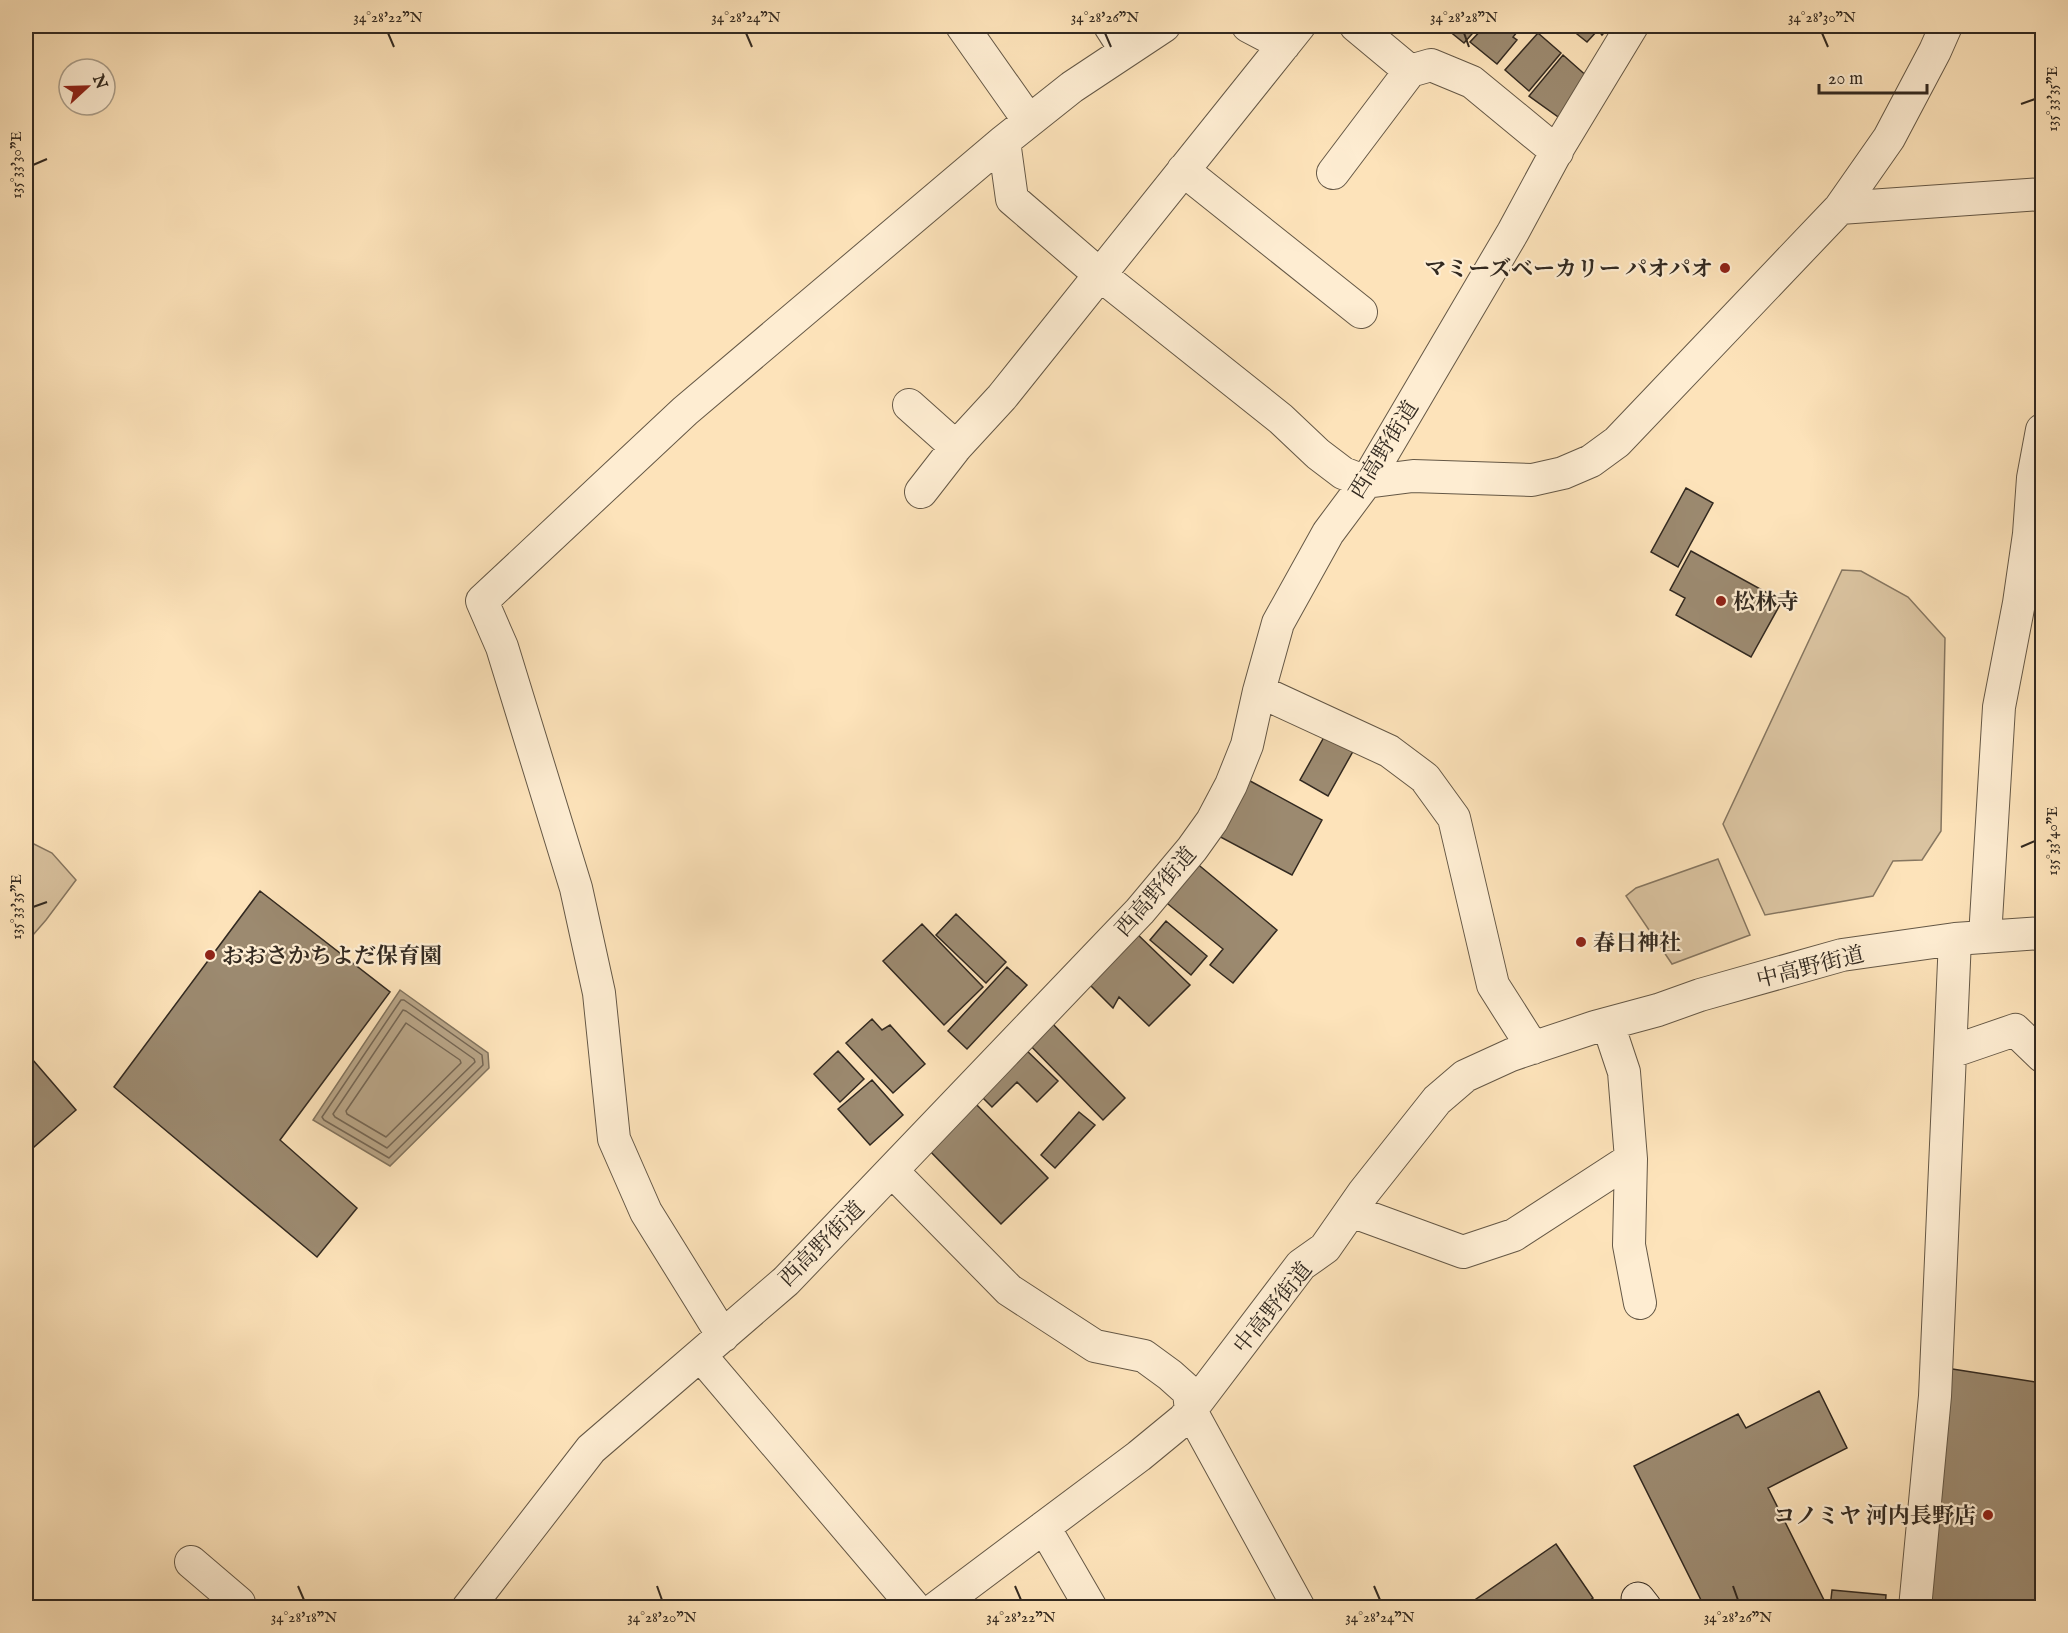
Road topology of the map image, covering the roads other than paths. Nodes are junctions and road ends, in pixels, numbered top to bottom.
1 (962, 26) edge
2 (1164, 26) edge
3 (1248, 26) edge
4 (1356, 26) edge
5 (1632, 26) edge
6 (1946, 26) edge
7 (1291, 35) edge
8 (1118, 38) edge
9 (1410, 71) junction
10 (1029, 121) junction
11 (1004, 141) junction
12 (1557, 152) junction
13 (1183, 170) junction
14 (1333, 173) dead end
15 (2043, 194) edge
16 (1840, 208) junction
17 (1099, 274) junction
18 (1361, 312) dead end
19 (909, 405) dead end
20 (2043, 430) edge
21 (956, 447) junction
22 (1366, 482) junction
23 (921, 492) dead end
24 (1259, 691) junction
25 (2043, 933) edge
26 (1970, 938) junction
27 (1608, 1024) junction
28 (1533, 1048) junction
29 (1951, 1052) junction
30 (2043, 1056) edge
31 (1631, 1159) junction
32 (892, 1171) junction
33 (1351, 1211) junction
34 (1640, 1304) dead end
35 (712, 1346) junction
36 (1191, 1411) junction
37 (1044, 1527) junction
38 (191, 1562) dead end
39 (235, 1608) edge
40 (468, 1608) edge
41 (915, 1608) edge
42 (936, 1608) edge
43 (1091, 1608) edge
44 (1299, 1608) edge
45 (1915, 1608) edge

1 - 10 street
2 - 8 street
3 - 7 street
4 - 9 street
5 - 12 street, 西高野街道
6 - 16 street
7 - 13 street
8 - 10 street
9 - 12 street
9 - 14 street
10 - 11 street
11 - 17 street
11 - 35 street
12 - 22 street, 西高野街道
13 - 17 street
13 - 18 street
15 - 16 street
16 - 22 street
17 - 21 street
17 - 22 street
19 - 21 street
20 - 26 street
21 - 23 street
22 - 24 street, 西高野街道
24 - 28 street
24 - 32 street, 西高野街道
25 - 26 street, 中高野街道
26 - 27 street, 中高野街道
26 - 29 street
27 - 28 street, 中高野街道
27 - 31 street
28 - 33 street, 中高野街道
29 - 30 street
29 - 45 street
31 - 33 street
31 - 34 street
32 - 35 street, 西高野街道
32 - 36 street
33 - 36 street, 中高野街道
35 - 40 street, 西高野街道
35 - 41 street
36 - 37 street, 中高野街道
36 - 44 street
37 - 42 street, 中高野街道
37 - 43 street
38 - 39 street

